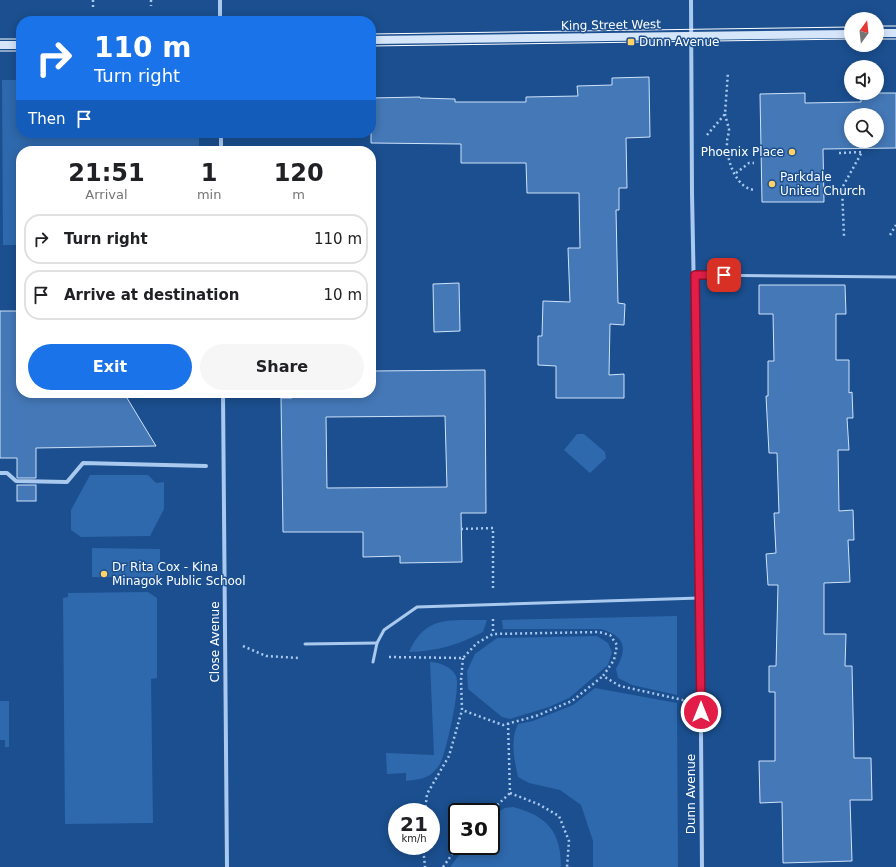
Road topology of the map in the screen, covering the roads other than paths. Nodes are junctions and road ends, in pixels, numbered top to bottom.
1 (220, 0) edge
2 (691, 0) edge
3 (220, 16) edge
4 (884, 33) edge
5 (896, 33) edge
6 (844, 34) edge
7 (691, 36) junction
8 (376, 40) edge
9 (0, 45) edge
10 (16, 45) edge
11 (695, 275) junction
12 (896, 277) edge
13 (223, 398) edge
14 (206, 466) dead end
15 (0, 473) edge
16 (700, 598) junction
17 (377, 643) junction
18 (305, 644) dead end
19 (374, 662) dead end
20 (227, 867) edge
21 (702, 867) edge

1 - 3 street
2 - 7 street, Dunn Avenue
4 - 5 main road
6 - 7 main road, King Street West
7 - 8 main road, King Street West
7 - 11 street, Dunn Avenue
9 - 10 main road
11 - 12 lane
11 - 16 street, Dunn Avenue
13 - 20 street, Close Avenue
14 - 15 street
16 - 17 lane
16 - 21 street, Dunn Avenue
17 - 18 lane
17 - 19 lane

